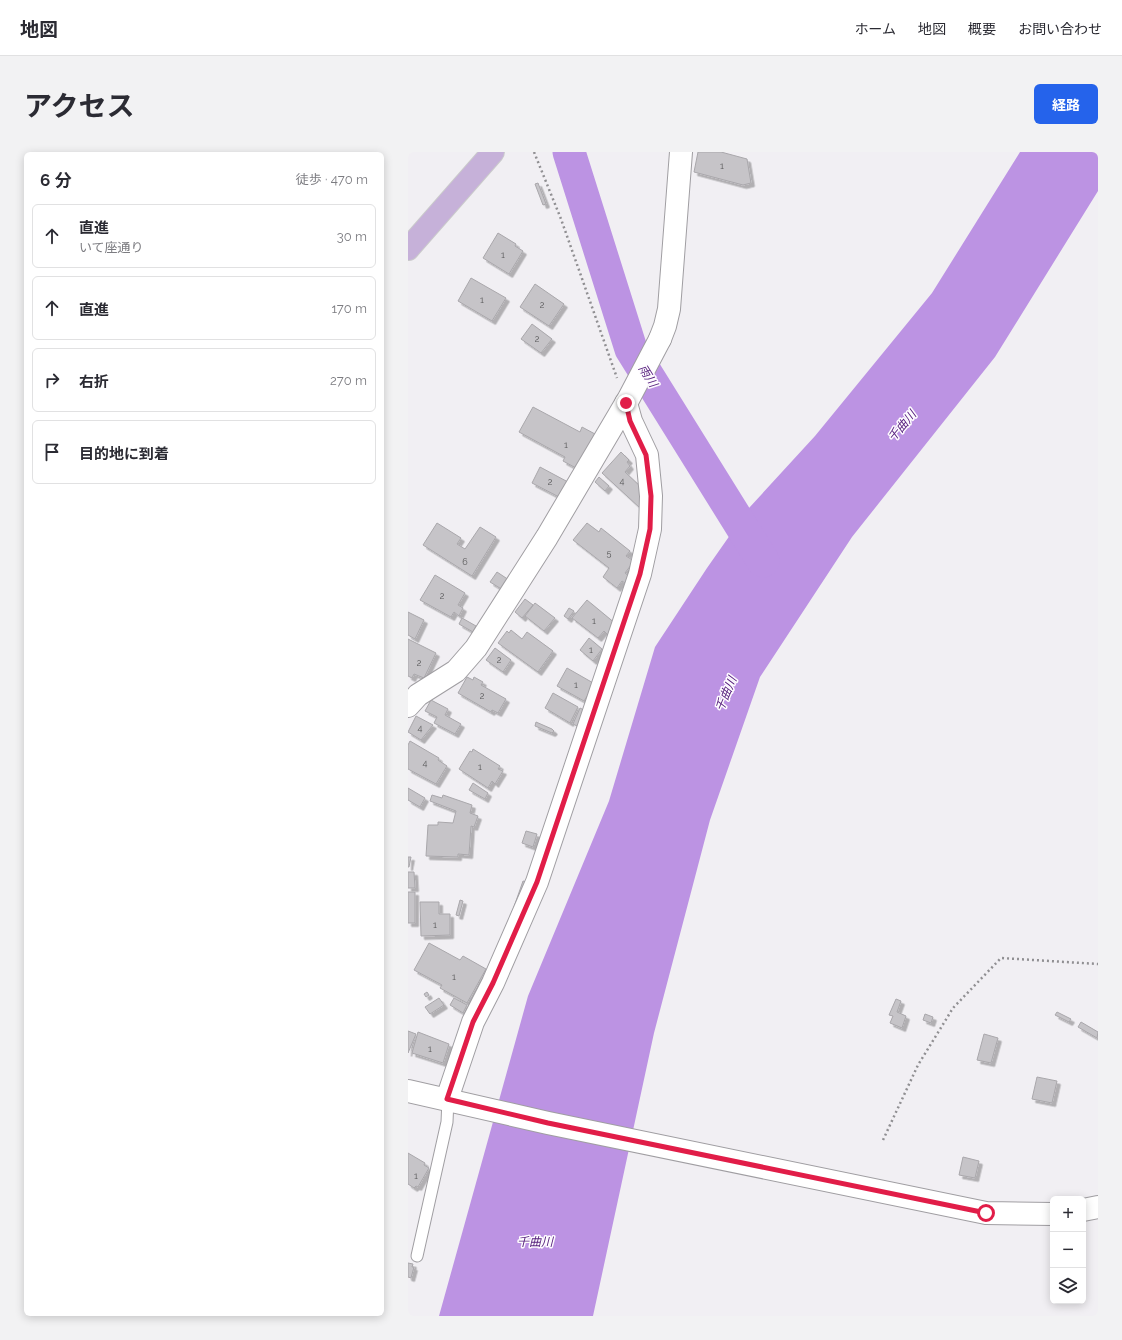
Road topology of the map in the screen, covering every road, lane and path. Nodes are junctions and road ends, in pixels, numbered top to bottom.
1 (493, 152) edge
2 (534, 152) edge
3 (681, 152) edge
4 (408, 249) edge
5 (627, 401) junction
6 (408, 706) edge
7 (1098, 964) edge
8 (408, 1091) edge
9 (453, 1100) junction
10 (883, 1140) dead end
11 (1098, 1207) edge
12 (1086, 1209) edge
13 (1050, 1214) edge
14 (417, 1256) dead end

1 - 4 main road
2 - 5 path
3 - 5 street
5 - 6 street
5 - 9 street
7 - 10 path
8 - 9 street
9 - 13 street
9 - 14 lane
11 - 12 street

